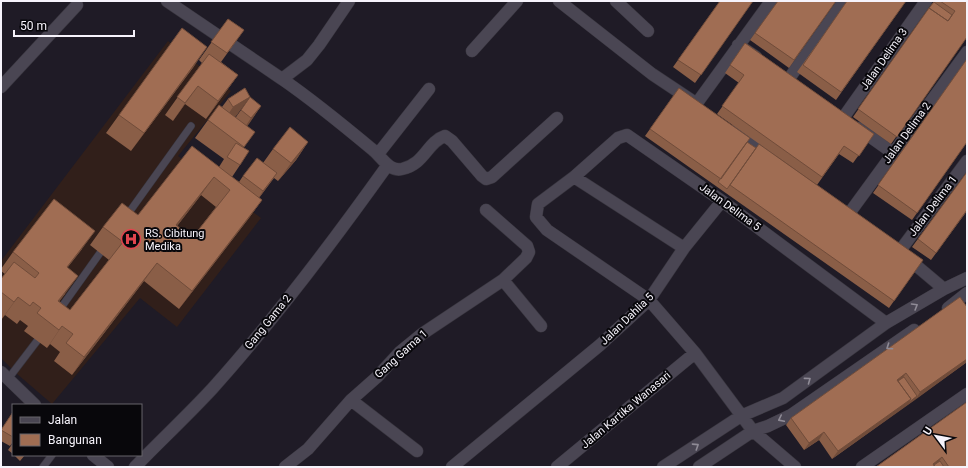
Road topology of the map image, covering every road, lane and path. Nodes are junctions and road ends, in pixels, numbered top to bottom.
1 (167, 1) edge
2 (349, 1) edge
3 (517, 1) edge
4 (559, 1) edge
5 (616, 1) edge
6 (771, 1) edge
7 (844, 1) edge
8 (926, 1) edge
9 (78, 5) dead end
10 (648, 31) dead end
11 (738, 45) junction
12 (472, 51) dead end
13 (967, 52) edge
14 (763, 63) edge
15 (776, 71) edge
16 (282, 78) junction
17 (788, 80) junction
18 (1, 87) edge
19 (800, 88) edge
20 (429, 90) dead end
21 (831, 109) edge
22 (557, 118) dead end
23 (843, 118) junction
24 (191, 126) dead end
25 (728, 126) edge
26 (893, 153) junction
27 (378, 154) junction
28 (967, 160) edge
29 (779, 164) edge
30 (388, 166) junction
31 (574, 177) junction
32 (722, 201) junction
33 (486, 210) dead end
34 (123, 221) edge
35 (861, 224) edge
36 (684, 248) junction
37 (100, 253) dead end
38 (967, 278) edge
39 (503, 280) junction
40 (944, 289) junction
41 (967, 293) edge
42 (649, 300) junction
43 (937, 315) edge
44 (55, 316) edge
45 (886, 323) junction
46 (925, 323) edge
47 (541, 326) dead end
48 (37, 341) dead end
49 (695, 353) junction
50 (5, 375) edge
51 (967, 394) edge
52 (351, 400) junction
53 (34, 404) edge
54 (742, 416) junction
55 (753, 431) junction
56 (417, 451) dead end
57 (51, 456) edge
58 (94, 456) edge
59 (44, 467) edge
60 (108, 467) edge
61 (135, 467) edge
62 (285, 467) edge
63 (452, 467) edge
64 (557, 467) edge
65 (663, 467) edge
66 (699, 467) edge
67 (795, 467) edge
68 (862, 467) edge

1 - 16 street
2 - 16 street
3 - 12 street
4 - 11 street
5 - 10 street
6 - 11 street
7 - 17 street
8 - 23 street, Jalan Delima 3
9 - 18 street
11 - 14 street
13 - 26 street, Jalan Delima 2
15 - 17 street
16 - 27 street
17 - 19 street
20 - 27 street
21 - 23 street
22 - 30 street
23 - 26 street
24 - 34 lane
25 - 29 street
26 - 35 street, Jalan Delima 2
27 - 30 street
28 - 40 street, Jalan Delima 1
30 - 61 street, Gang Gama 2
31 - 32 street, Jalan Delima 5
31 - 36 street
31 - 42 street, Jalan Delima 5
32 - 36 street, Jalan Dahlia 5
32 - 45 street, Jalan Delima 5
33 - 39 street, Gang Gama 1
36 - 42 street, Jalan Dahlia 5
37 - 44 lane
38 - 40 street
39 - 47 street
39 - 52 street, Gang Gama 1
45 -> 40 street
41 - 43 street
42 - 49 street, Jalan Delima 5
42 - 63 street, Jalan Dahlia 5
54 -> 45 street
46 -> 55 street
48 - 50 lane
49 - 54 street, Jalan Delima 5
49 - 64 street, Jalan Kartika Wanasari
50 - 53 street
51 - 68 street
52 - 56 street
52 - 62 street, Gang Gama 1
54 - 55 street, Jalan Delima 5
65 -> 54 street
55 - 66 street
55 - 67 street, Jalan Delima 5
57 - 59 lane
58 - 60 street

